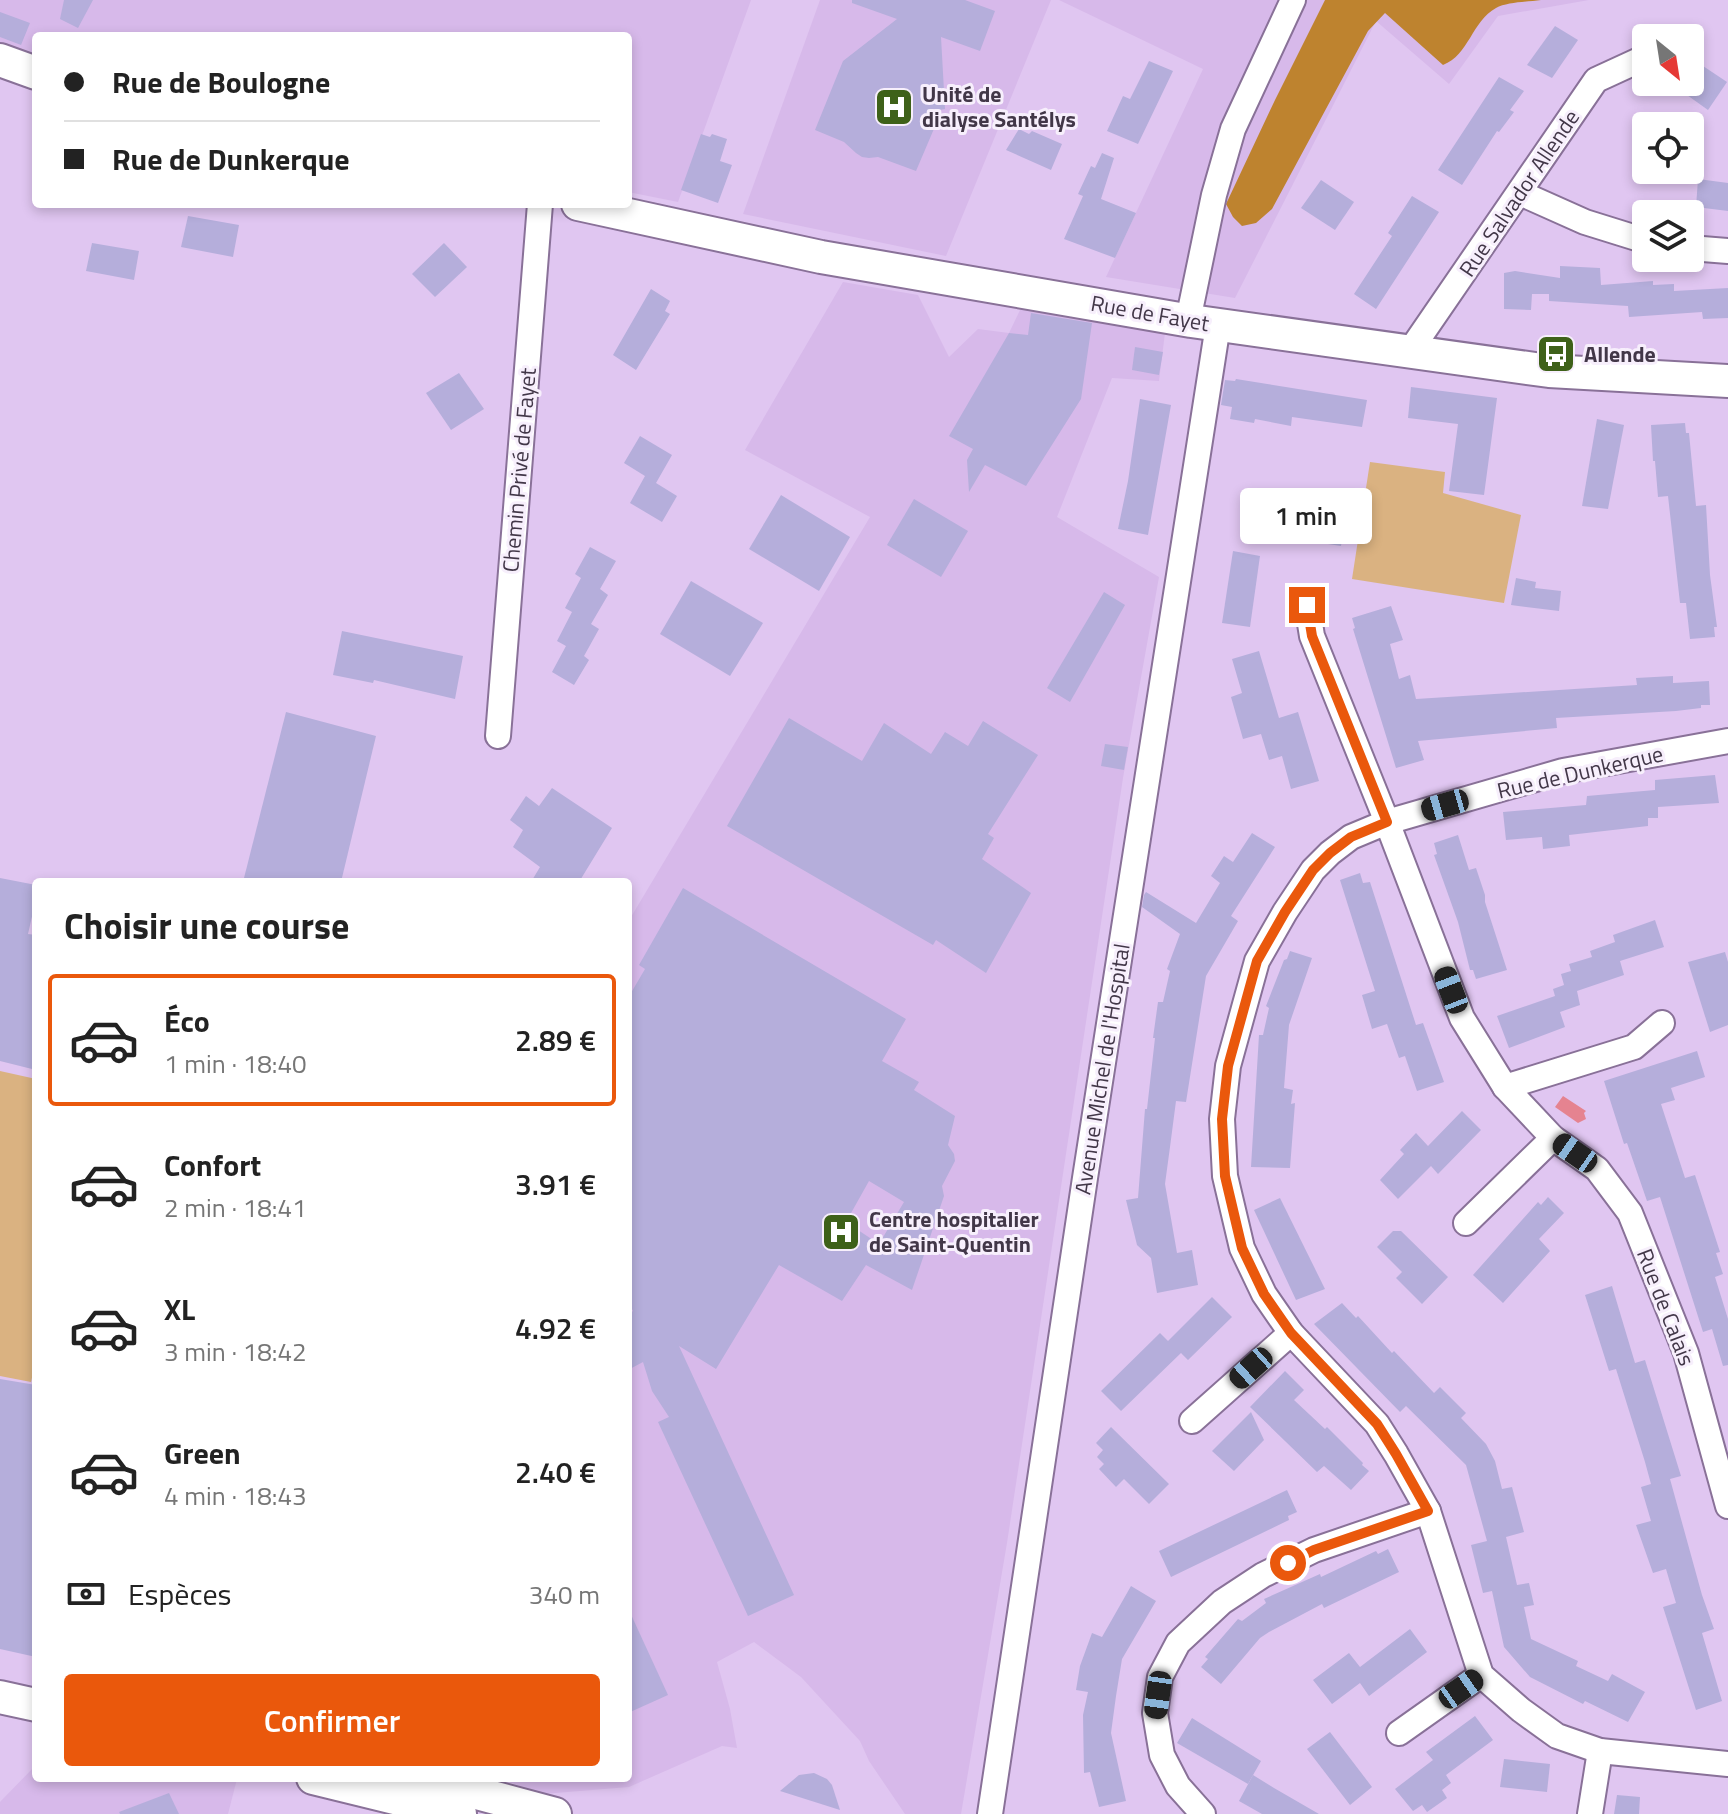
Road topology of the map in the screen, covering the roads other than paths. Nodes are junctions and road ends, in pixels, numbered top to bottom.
1 (1293, 0) edge
2 (0, 60) edge
3 (1632, 63) edge
4 (32, 72) edge
5 (1520, 193) junction
6 (540, 208) edge
7 (596, 208) edge
8 (1632, 237) edge
9 (1704, 249) edge
10 (1728, 251) edge
11 (1204, 323) junction
12 (1410, 351) junction
13 (1728, 381) edge
14 (1307, 605) dead end
15 (498, 736) dead end
16 (1728, 741) edge
17 (1387, 822) junction
18 (1662, 1023) dead end
19 (1505, 1087) junction
20 (1553, 1138) junction
21 (1466, 1223) dead end
22 (1291, 1333) junction
23 (1192, 1421) dead end
24 (1728, 1506) edge
25 (1428, 1511) junction
26 (1481, 1675) junction
27 (0, 1697) edge
28 (32, 1704) edge
29 (1399, 1733) dead end
30 (1600, 1751) junction
31 (1728, 1764) edge
32 (329, 1782) edge
33 (436, 1782) edge
34 (460, 1814) edge
35 (555, 1814) edge
36 (990, 1814) edge
37 (1203, 1814) edge
38 (1590, 1814) edge

1 - 11 street, Avenue Michel de l'Hospital
2 - 4 main road
3 - 5 street, Rue Salvador Allende
5 - 8 street
5 - 12 street, Rue Salvador Allende
6 - 15 street, Chemin Privé de Fayet
7 - 11 main road, Rue de Fayet
9 - 10 street
11 - 12 main road, Rue de Fayet
11 - 36 street, Avenue Michel de l'Hospital
12 - 13 main road, Rue de Fayet
14 - 17 street
16 - 17 street, Rue de Dunkerque
17 - 19 street, Rue de Calais
17 - 22 street, Rue de Dunkerque
18 - 19 street
19 - 20 street, Rue de Calais
20 - 21 street
20 - 24 street, Rue de Calais
22 - 23 street
22 - 25 street, Rue de Dunkerque
25 - 26 street, Rue de Dunkerque
25 - 37 street
26 - 29 street
26 - 30 street
27 - 28 main road
30 - 31 street
30 - 38 street
32 - 34 main road
33 - 35 main road

